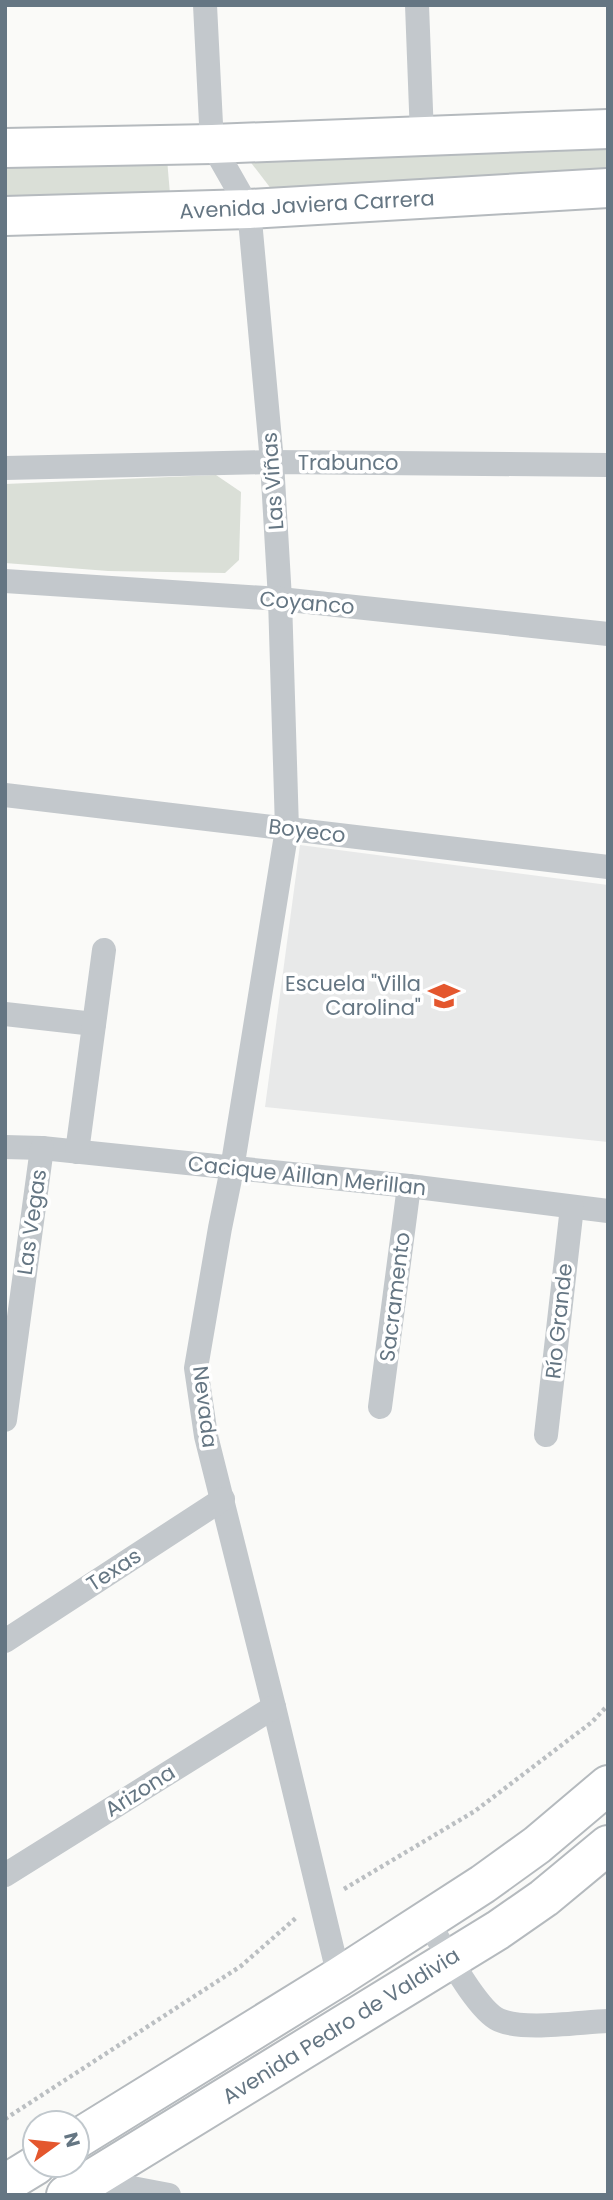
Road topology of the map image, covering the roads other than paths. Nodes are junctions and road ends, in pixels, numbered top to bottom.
1 (205, 5) edge
2 (417, 5) edge
3 (608, 129) edge
4 (422, 136) junction
5 (212, 144) junction
6 (5, 148) edge
7 (608, 188) edge
8 (248, 209) junction
9 (5, 216) edge
10 (272, 462) junction
11 (608, 464) edge
12 (5, 468) edge
13 (5, 581) edge
14 (280, 599) junction
15 (608, 634) edge
16 (5, 795) edge
17 (287, 829) junction
18 (608, 867) edge
19 (104, 950) dead end
20 (5, 1014) edge
21 (94, 1024) junction
22 (5, 1147) edge
23 (42, 1148) junction
24 (77, 1152) junction
25 (232, 1169) junction
26 (409, 1186) junction
27 (572, 1207) junction
28 (608, 1211) edge
29 (380, 1407) dead end
30 (5, 1420) edge
31 (546, 1435) dead end
32 (223, 1499) junction
33 (5, 1642) edge
34 (274, 1707) junction
35 (608, 1785) edge
36 (608, 1845) edge
37 (5, 1875) edge
38 (426, 1919) junction
39 (451, 1958) junction
40 (339, 1977) junction
41 (608, 2021) edge
42 (91, 2130) edge
43 (21, 2174) edge
44 (5, 2184) edge
45 (78, 2187) edge
46 (169, 2195) edge

1 - 5 street
2 - 4 street
3 - 4 main road
4 - 5 main road
5 - 6 main road
5 - 8 street, Las Viñas
7 - 8 main road, Avenida Javiera Carrera
8 - 9 main road, Avenida Javiera Carrera
8 - 10 street, Las Viñas
10 - 11 street, Trabunco
10 - 12 street, Trabunco
10 - 14 street, Las Viñas
13 - 14 street, Coyanco
14 - 15 street, Coyanco
14 - 17 street, Las Viñas
16 - 17 street, Boyeco
17 - 18 street, Boyeco
17 - 25 street, Nevada
19 - 21 street
20 - 21 street
21 - 24 street
22 - 23 street, Cacique Aillan Merillan
23 - 24 street, Cacique Aillan Merillan
23 - 30 street, Las Vegas
24 - 25 street, Cacique Aillan Merillan
25 - 26 street, Cacique Aillan Merillan
25 - 32 street, Nevada
26 - 27 street, Cacique Aillan Merillan
26 - 29 street, Sacramento
27 - 28 street, Cacique Aillan Merillan
27 - 31 street, Río Grande
32 - 33 street, Texas
32 - 34 street, Nevada
34 - 37 street, Arizona
34 - 40 street, Nevada
35 - 38 main road, Avenida Pedro de Valdivia
36 - 39 main road, Avenida Pedro de Valdivia
38 - 39 street
38 - 40 main road, Avenida Pedro de Valdivia
39 - 41 street
39 - 45 main road, Avenida Pedro de Valdivia
40 - 42 main road, Avenida Pedro de Valdivia
43 - 44 main road
45 - 46 street

